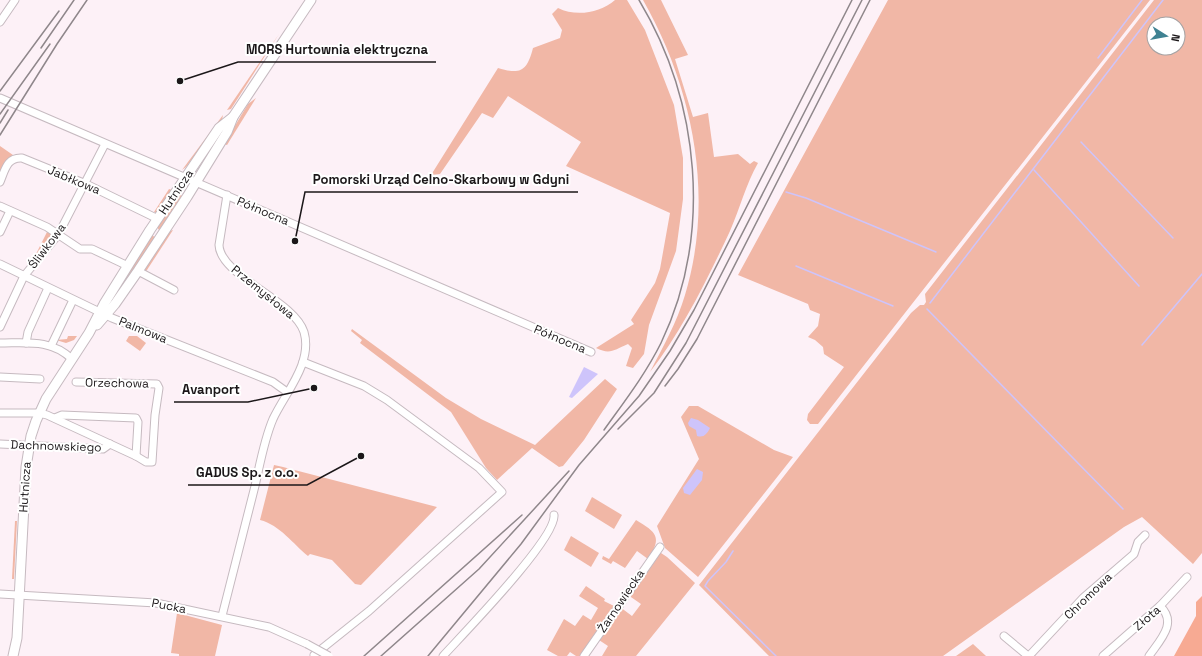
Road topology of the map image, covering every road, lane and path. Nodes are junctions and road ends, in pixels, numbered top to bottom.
1 (15, 0) edge
2 (311, 0) edge
3 (0, 22) edge
4 (0, 98) edge
5 (233, 117) junction
6 (105, 144) junction
7 (185, 178) junction
8 (0, 182) edge
9 (197, 182) junction
10 (86, 184) junction
11 (227, 195) junction
12 (0, 206) edge
13 (10, 211) junction
14 (158, 219) junction
15 (150, 230) junction
16 (0, 232) edge
17 (58, 235) junction
18 (161, 237) junction
19 (0, 265) edge
20 (128, 266) junction
21 (138, 272) junction
22 (24, 276) junction
23 (48, 288) junction
24 (174, 290) dead end
25 (73, 300) junction
26 (103, 314) junction
27 (0, 327) edge
28 (0, 342) edge
29 (26, 343) junction
30 (51, 346) junction
31 (592, 352) dead end
32 (72, 359) junction
33 (303, 362) junction
34 (0, 377) edge
35 (40, 379) dead end
36 (76, 382) dead end
37 (287, 392) junction
38 (0, 413) edge
39 (39, 413) junction
40 (55, 418) junction
41 (3, 444) edge
42 (110, 444) junction
43 (29, 446) junction
44 (136, 456) junction
45 (554, 515) dead end
46 (1145, 535) dead end
47 (660, 547) dead end
48 (1187, 577) dead end
49 (0, 594) edge
50 (19, 595) junction
51 (1160, 606) junction
52 (222, 616) junction
53 (1004, 636) dead end
54 (314, 655) edge
55 (13, 656) edge
56 (329, 656) edge
57 (443, 656) edge
58 (584, 656) edge
59 (1028, 656) edge
60 (1103, 656) edge
61 (1149, 656) edge

1 - 3 street
2 - 5 main road, Hutnicza
4 - 6 street, Północna
5 - 7 main road, Hutnicza
5 - 9 main road, Hutnicza
6 - 7 street, Północna
6 - 10 street, Śliwkowa
7 - 9 street, Północna
7 - 14 main road, Hutnicza
8 - 10 street, Jabłkowa
9 - 11 street, Północna
9 - 18 main road, Hutnicza
10 - 14 street, Jabłkowa
10 - 17 street, Śliwkowa
11 - 31 street, Północna
11 - 33 street, Przemysłowa
12 - 13 street
13 - 16 street
13 - 17 street
14 - 15 main road, Hutnicza
15 - 18 main road
15 - 20 main road, Hutnicza
17 - 20 street
17 - 22 street, Śliwkowa
18 - 21 main road, Hutnicza
19 - 22 street, Palmowa
20 - 26 main road, Hutnicza
21 - 24 street
21 - 26 main road, Hutnicza
22 - 23 street, Palmowa
22 - 27 street, Śliwkowa
23 - 25 street, Palmowa
23 - 29 street
25 - 26 street, Palmowa
25 - 30 street
26 - 32 main road, Hutnicza
26 - 37 street, Palmowa
28 - 29 street
29 - 30 street
30 - 32 street
32 - 39 main road, Hutnicza
33 - 37 street, Przemysłowa
33 - 54 street
34 - 35 street
36 - 44 street, Orzechowa
37 - 52 street, Przemysłowa
38 - 39 street
39 - 40 street
39 - 43 main road, Hutnicza
40 - 42 street
40 - 44 street
41 - 43 street, Dachnowskiego
42 - 43 street, Dachnowskiego
42 - 44 street
43 - 50 main road, Hutnicza
45 - 57 street
46 - 59 street, Chromowa
47 - 58 street, Żarnowiecka
48 - 51 street, Złota
49 - 50 street, Pucka
50 - 52 street, Pucka
50 - 55 main road, Hutnicza
51 - 60 street, Złota
51 - 61 street
52 - 56 street, Pucka, bridge
53 - 59 street, Chromowa

